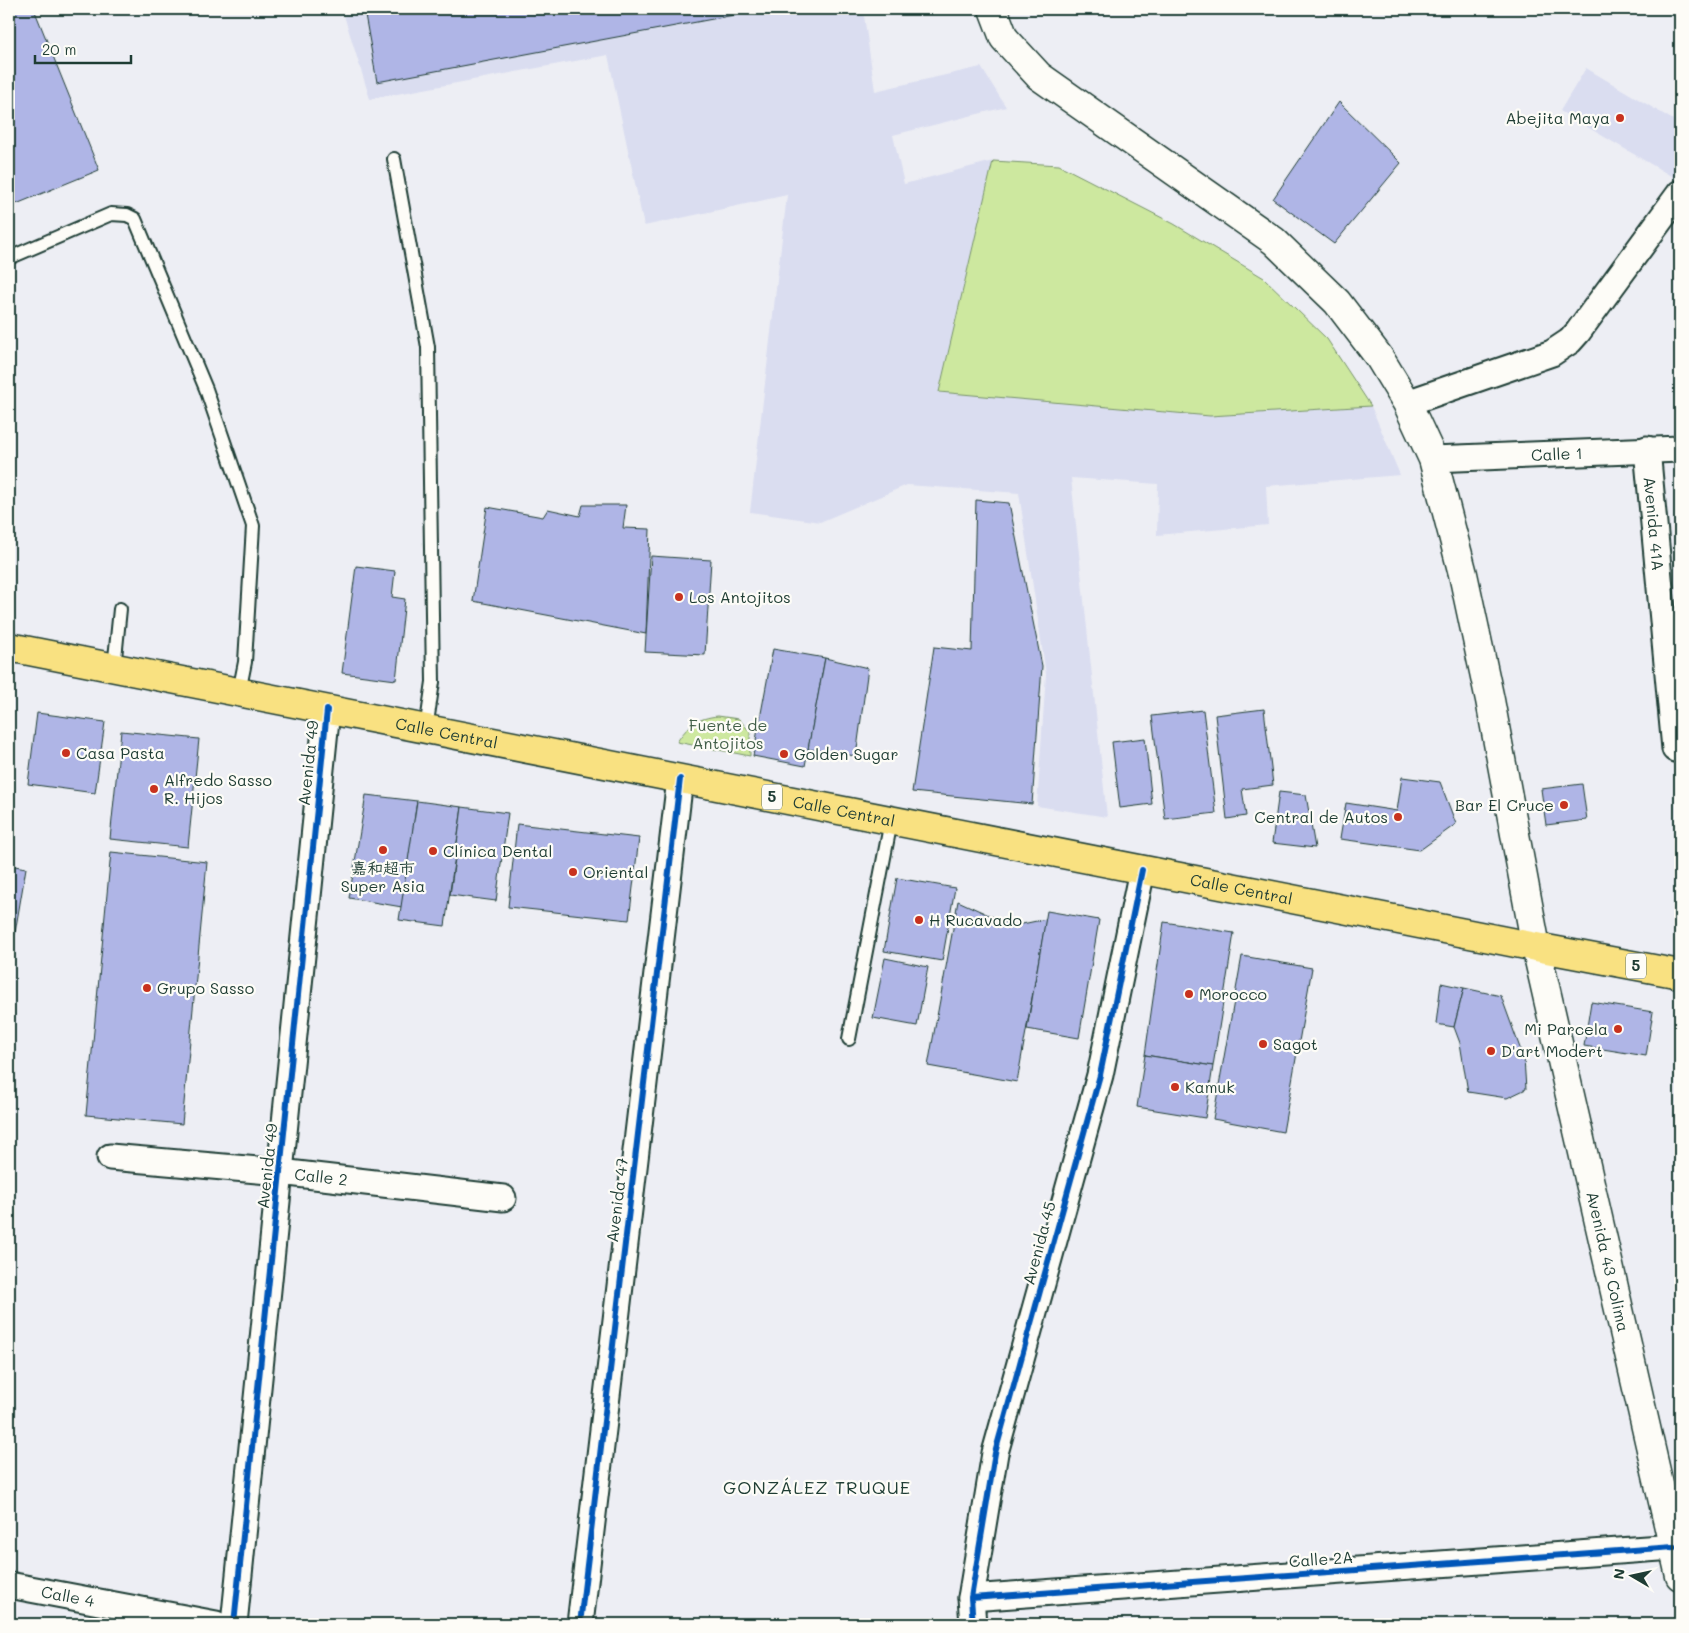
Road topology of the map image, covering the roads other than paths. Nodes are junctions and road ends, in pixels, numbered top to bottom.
1 (993, 9) edge
2 (394, 159) dead end
3 (1680, 193) edge
4 (9, 258) edge
5 (1407, 403) junction
6 (1647, 449) junction
7 (1680, 449) edge
8 (1433, 459) junction
9 (120, 609) dead end
10 (9, 647) edge
11 (114, 668) junction
12 (239, 692) junction
13 (327, 710) junction
14 (426, 729) junction
15 (1675, 749) dead end
16 (680, 779) junction
17 (891, 821) junction
18 (1142, 870) junction
19 (1536, 947) junction
20 (1680, 974) edge
21 (849, 1039) dead end
22 (110, 1157) dead end
23 (280, 1172) junction
24 (503, 1198) dead end
25 (1674, 1547) junction
26 (1680, 1576) edge
27 (9, 1585) edge
28 (971, 1598) junction
29 (216, 1624) edge
30 (234, 1624) edge
31 (580, 1624) edge
32 (973, 1624) edge

1 - 5 main road, Avenida 43 Colima
2 - 14 lane
3 - 5 street
4 - 12 lane
5 - 8 main road, Avenida 43 Colima
6 - 7 street, Calle 1
6 - 8 street, Calle 1
6 - 15 street, Avenida 41A
8 - 19 main road, Avenida 43 Colima
9 - 11 lane
10 - 11 main road, Calle Central / 5
11 - 12 main road, Calle Central / 5
12 - 13 main road, Calle Central / 5
13 - 14 main road, Calle Central / 5
13 - 23 street, Avenida 49
14 - 16 main road, Calle Central / 5
16 - 17 main road, Calle Central / 5
16 - 31 street, Avenida 47
17 - 18 main road, Calle Central / 5
17 - 21 lane
18 - 19 main road, Calle Central / 5
18 - 28 street, Avenida 45
19 - 20 main road, Calle Central / 5
19 - 25 main road, Avenida 43 Colima
22 - 23 street, Calle 2
23 - 24 street, Calle 2
23 - 30 street, Avenida 49
25 - 26 main road, Avenida 43 Colima
25 - 28 street, Calle 2A
27 - 29 street, Calle 4
28 - 32 street, Avenida 45

